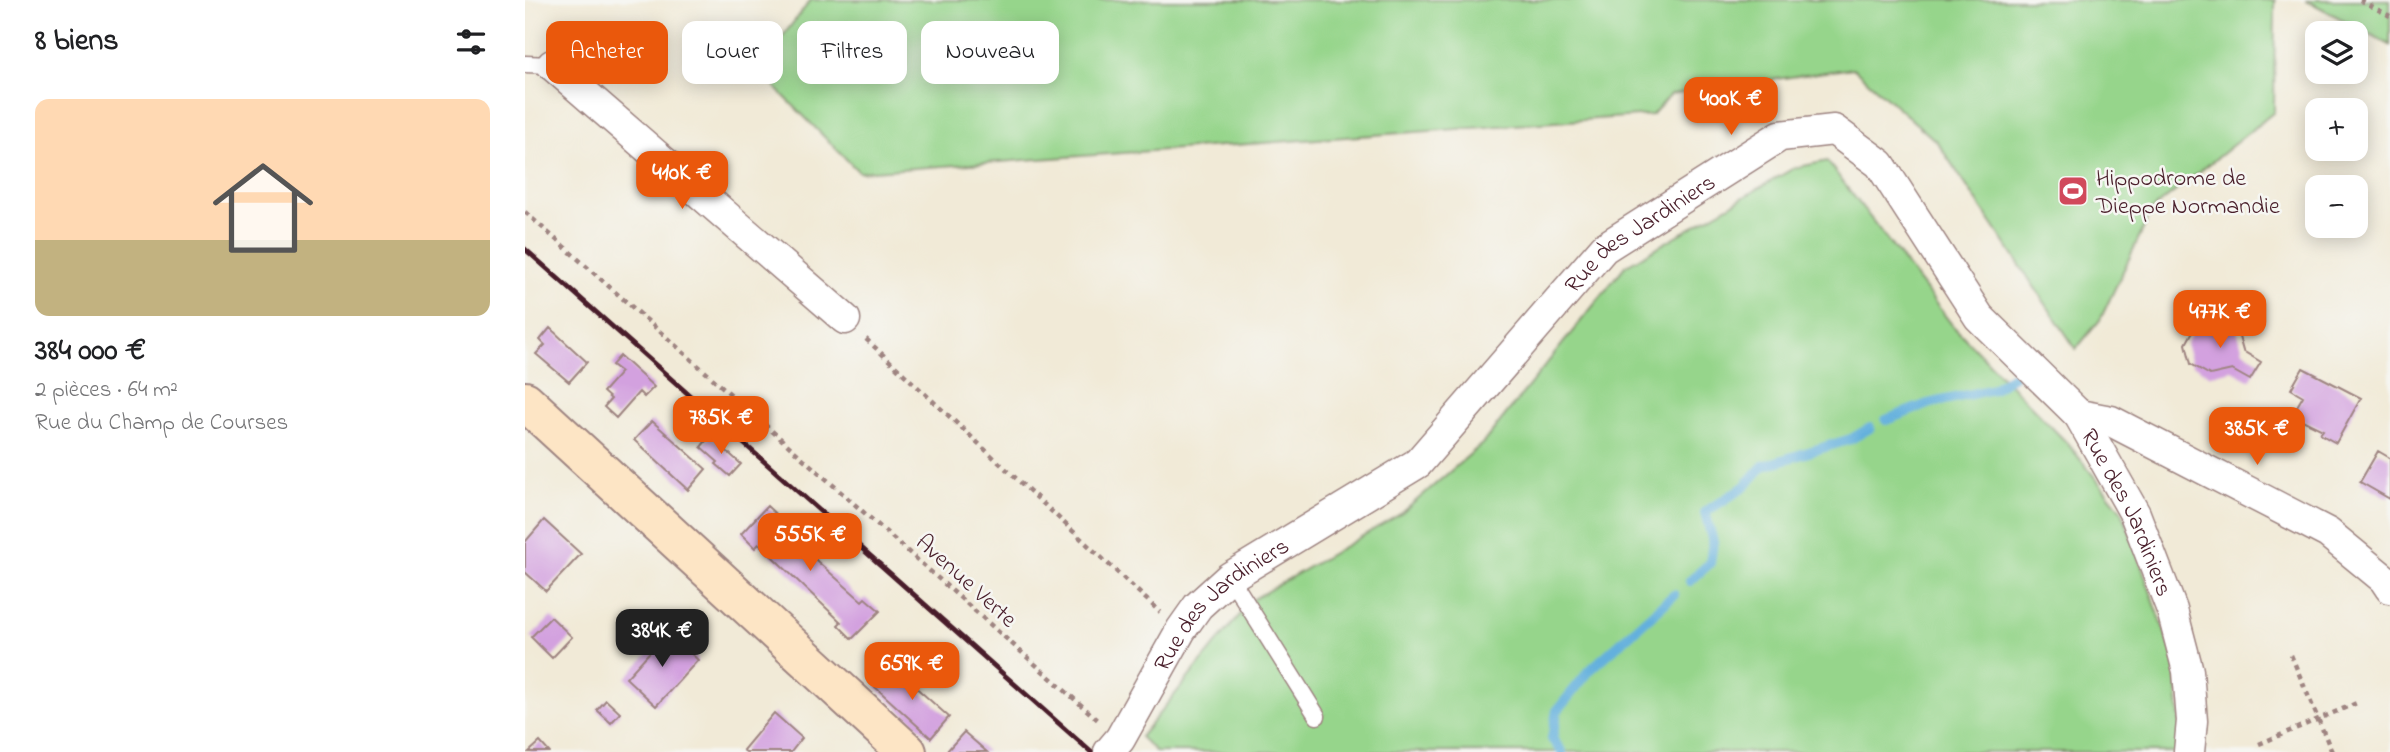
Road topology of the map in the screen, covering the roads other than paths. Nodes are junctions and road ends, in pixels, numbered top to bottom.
1 (538, 64) edge
2 (845, 319) road end
3 (525, 401) edge
4 (2079, 415) junction
5 (1230, 577) junction
6 (2390, 588) edge
7 (1317, 716) dead end
8 (1114, 745) edge
9 (907, 752) edge
10 (2189, 752) edge

1 - 2 street
3 - 9 main road
4 - 5 street, Rue des Jardiniers
4 - 6 street
4 - 10 street, Rue des Jardiniers
5 - 7 lane
5 - 8 street, Rue des Jardiniers

